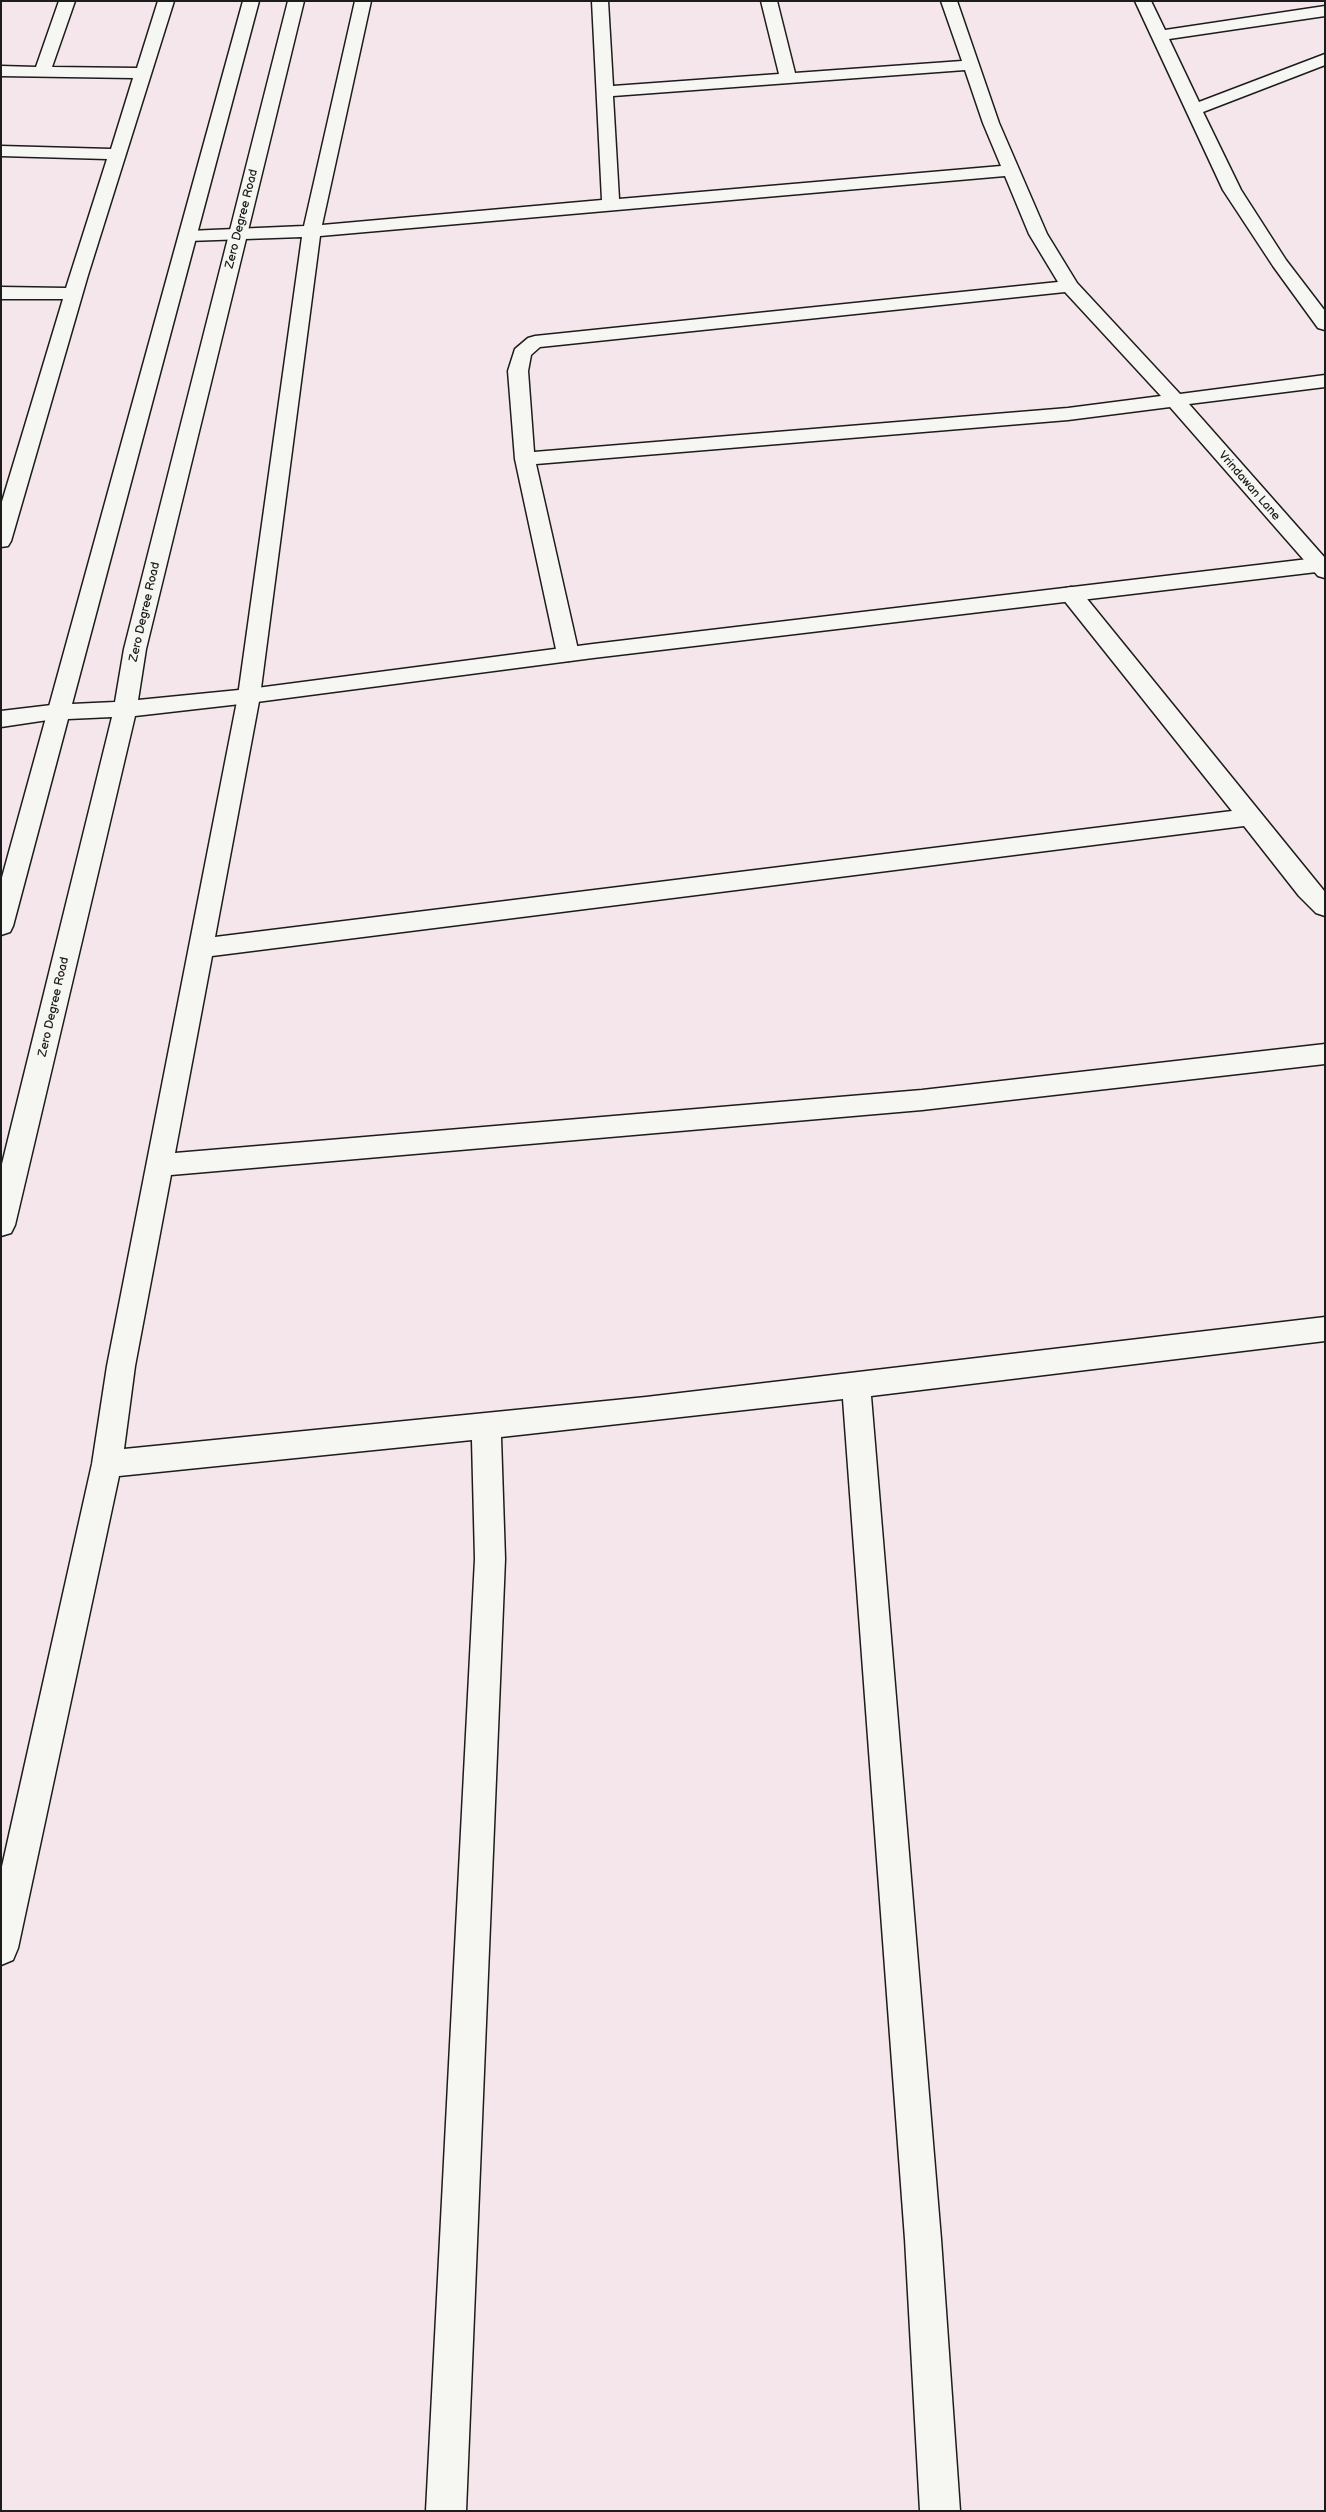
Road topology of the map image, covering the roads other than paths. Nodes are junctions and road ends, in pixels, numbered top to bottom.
1 (67, 1) edge
2 (166, 1) edge
3 (251, 1) edge
4 (296, 1) edge
5 (364, 1) edge
6 (600, 1) edge
7 (769, 1) edge
8 (949, 1) edge
9 (1143, 1) edge
10 (1325, 11) edge
11 (1160, 36) junction
12 (1325, 59) edge
13 (972, 66) junction
14 (1, 72) edge
15 (42, 72) junction
16 (143, 73) junction
17 (788, 79) junction
18 (605, 92) junction
19 (1195, 109) junction
20 (1, 151) edge
21 (117, 154) junction
22 (1011, 170) junction
23 (611, 204) junction
24 (312, 231) junction
25 (238, 235) junction
26 (188, 236) junction
27 (1070, 286) junction
28 (1, 293) edge
29 (74, 294) junction
30 (1325, 324) edge
31 (1325, 381) edge
32 (1175, 400) junction
33 (525, 459) junction
34 (1, 541) edge
35 (1323, 566) edge
36 (1071, 594) junction
37 (568, 654) junction
38 (249, 696) junction
39 (125, 709) junction
40 (60, 712) junction
41 (1, 720) edge
42 (1250, 817) junction
43 (1325, 907) edge
44 (1, 926) edge
45 (201, 948) junction
46 (1325, 1054) edge
47 (160, 1165) junction
48 (1, 1225) edge
49 (1325, 1329) edge
50 (856, 1385) junction
51 (486, 1427) junction
52 (107, 1464) junction
53 (1, 1948) edge
54 (446, 2511) edge
55 (940, 2511) edge

1 - 15 street
2 - 16 street
3 - 26 street
4 - 25 street, Zero Degree Road
5 - 24 street
6 - 18 street
7 - 17 street
8 - 13 street, Vrindawan Lane
9 - 11 street
10 - 11 street
11 - 19 street
12 - 19 street
13 - 17 street
13 - 22 street, Vrindawan Lane
14 - 15 street
15 - 16 street
16 - 21 street
17 - 18 street
18 - 23 street
19 - 30 street
20 - 21 street
21 - 29 street
22 - 23 street
22 - 27 street, Vrindawan Lane
23 - 24 street
24 - 25 street
24 - 38 street
25 - 26 street
25 - 39 street, Zero Degree Road
26 - 40 street
27 - 32 street, Vrindawan Lane
27 - 33 street
28 - 29 street
29 - 34 street
31 - 32 street
32 - 33 street
32 - 35 street, Vrindawan Lane
33 - 37 street
35 - 36 street
36 - 37 street
36 - 42 street
37 - 38 street
38 - 39 street
38 - 45 street
39 - 40 street
39 - 48 street, Zero Degree Road
40 - 41 street
40 - 44 street
42 - 43 street
42 - 45 street
45 - 47 street
46 - 47 street
47 - 52 street
49 - 50 street
50 - 51 street
50 - 55 street
51 - 52 street
51 - 54 street
52 - 53 street

